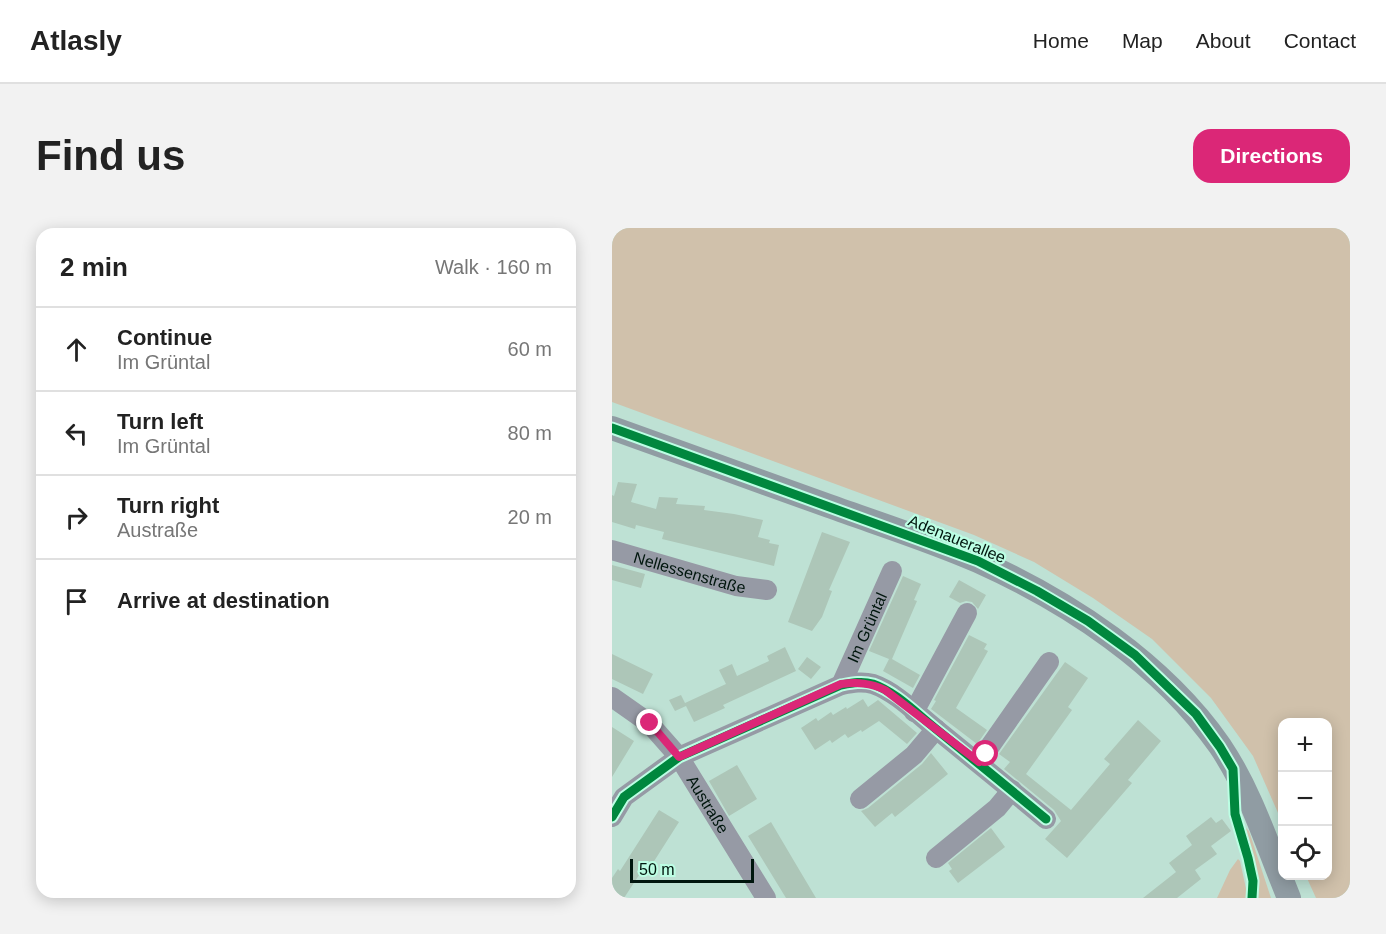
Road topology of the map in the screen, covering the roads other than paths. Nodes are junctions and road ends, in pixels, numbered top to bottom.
1 (612, 428) edge
2 (612, 550) edge
3 (892, 571) dead end
4 (767, 590) dead end
5 (967, 613) dead end
6 (1049, 662) dead end
7 (841, 684) junction
8 (612, 697) edge
9 (915, 712) junction
10 (936, 729) junction
11 (679, 757) junction
12 (979, 762) junction
13 (1012, 790) junction
14 (860, 799) dead end
15 (612, 817) edge
16 (1046, 819) dead end
17 (936, 858) dead end
18 (766, 898) edge
19 (1289, 898) edge

1 - 19 main road, Adenauerallee
2 - 4 street, Nellessenstraße
3 - 7 street, Im Grüntal
5 - 9 street
6 - 12 street
7 - 9 street, Im Grüntal
7 - 11 street, Im Grüntal
8 - 11 street, Austraße
9 - 10 street, Im Grüntal
10 - 12 street, Im Grüntal
10 - 14 street
11 - 15 street, Im Grüntal
11 - 18 street, Austraße
12 - 13 street, Im Grüntal
13 - 16 street, Im Grüntal
13 - 17 street

